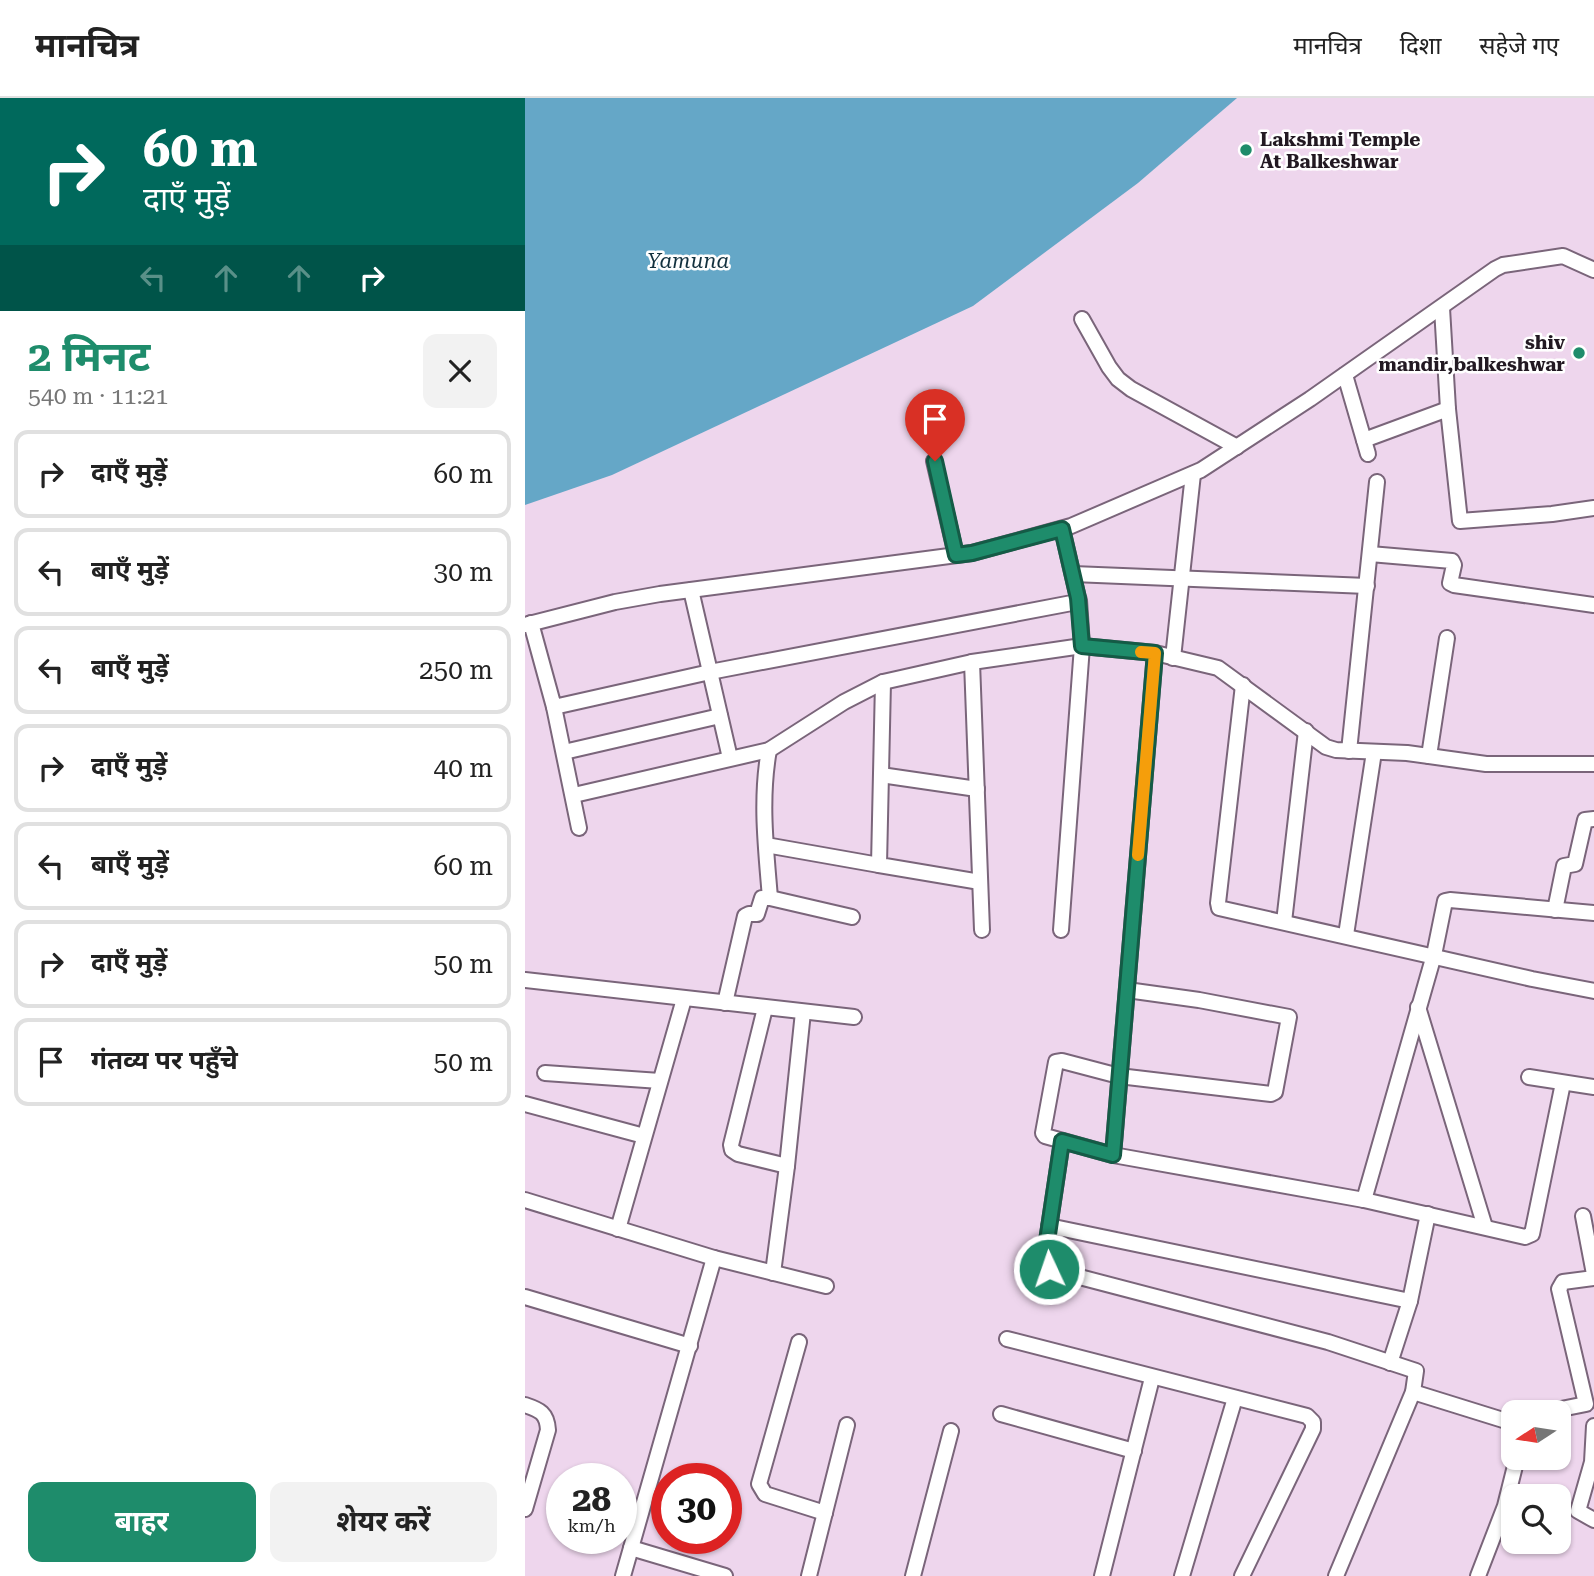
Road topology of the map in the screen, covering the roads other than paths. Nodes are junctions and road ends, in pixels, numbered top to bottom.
1 (1594, 270) edge
2 (1442, 308) junction
3 (1082, 319) dead end
4 (1345, 375) junction
5 (1448, 409) junction
6 (1237, 447) junction
7 (935, 461) dead end
8 (1193, 474) junction
9 (1377, 482) dead end
10 (1594, 508) edge
11 (1062, 529) junction
12 (1370, 554) junction
13 (956, 555) junction
14 (1073, 574) junction
15 (1183, 579) junction
16 (1367, 586) junction
17 (691, 590) junction
18 (1079, 600) junction
19 (1594, 605) edge
20 (528, 624) edge
21 (1447, 638) dead end
22 (1082, 646) junction
23 (1155, 653) junction
24 (1173, 657) junction
25 (972, 662) junction
26 (710, 672) junction
27 (883, 682) junction
28 (1243, 685) junction
29 (554, 707) junction
30 (720, 716) junction
31 (1306, 731) junction
32 (769, 750) junction
33 (1349, 751) junction
34 (564, 752) junction
35 (1374, 752) junction
36 (1429, 756) junction
37 (730, 758) junction
38 (1594, 764) edge
39 (881, 775) junction
40 (977, 789) junction
41 (574, 795) junction
42 (1594, 819) edge
43 (579, 828) dead end
44 (766, 845) junction
45 (879, 865) junction
46 (980, 882) junction
47 (770, 898) junction
48 (1555, 910) junction
49 (1594, 913) edge
50 (852, 917) dead end
51 (1284, 922) junction
52 (982, 930) dead end
53 (1061, 930) dead end
54 (1346, 935) junction
55 (1434, 955) junction
56 (525, 980) edge
57 (1126, 990) junction
58 (1594, 991) edge
59 (684, 999) junction
60 (725, 1003) junction
61 (1418, 1007) junction
62 (765, 1008) junction
63 (803, 1012) junction
64 (854, 1017) dead end
65 (545, 1073) dead end
66 (1119, 1076) junction
67 (1529, 1077) dead end
68 (660, 1081) junction
69 (1563, 1083) junction
70 (1594, 1087) edge
71 (525, 1104) edge
72 (644, 1136) junction
73 (1062, 1141) junction
74 (1113, 1155) junction
75 (787, 1166) junction
76 (525, 1200) edge
77 (1364, 1200) junction
78 (1428, 1214) junction
79 (1583, 1216) dead end
80 (1049, 1226) junction
81 (1485, 1227) junction
82 (618, 1229) junction
83 (714, 1258) junction
84 (773, 1273) junction
85 (1594, 1276) edge
86 (826, 1286) dead end
87 (525, 1297) edge
88 (1410, 1301) junction
89 (1007, 1339) dead end
90 (799, 1342) dead end
91 (690, 1346) junction
92 (1390, 1363) junction
93 (1152, 1378) junction
94 (1413, 1392) junction
95 (1235, 1398) junction
96 (1590, 1404) edge
97 (525, 1405) edge
98 (1571, 1407) edge
99 (1001, 1414) dead end
100 (1501, 1419) edge
101 (847, 1425) dead end
102 (1594, 1426) edge
103 (951, 1431) dead end
104 (1134, 1451) junction
105 (1593, 1463) edge
106 (531, 1468) edge
107 (1514, 1470) edge
108 (525, 1509) edge
109 (825, 1513) junction
110 (1594, 1520) edge
111 (637, 1527) edge
112 (637, 1550) edge
113 (629, 1554) edge
114 (720, 1575) edge
115 (623, 1576) edge
116 (809, 1576) edge
117 (913, 1576) edge
118 (1102, 1576) edge
119 (1182, 1576) edge
120 (1242, 1576) edge
121 (1336, 1576) edge
122 (1478, 1576) edge

1 - 2 street
2 - 4 street
2 - 5 street
3 - 6 street
4 - 5 street
4 - 6 street
5 - 10 street
6 - 8 street
7 - 13 street
8 - 11 street
8 - 15 street
9 - 12 street
11 - 13 street
11 - 14 street
12 - 16 street
12 - 19 street
13 - 17 street
14 - 15 street
14 - 18 street
15 - 16 street
15 - 24 street
16 - 33 street
17 - 20 street
17 - 26 street
18 - 22 street
18 - 26 street
20 - 29 street
21 - 36 street
22 - 23 street
22 - 25 street
22 - 53 street
23 - 24 street
23 - 57 street
24 - 28 street
25 - 27 street
25 - 40 street
26 - 29 street
26 - 30 street
27 - 32 street
27 - 39 street
28 - 31 street
28 - 51 street
29 - 34 street
30 - 34 street
30 - 37 street
31 - 33 street
31 - 51 street
32 - 37 street
32 - 44 street
33 - 35 street
34 - 41 street
35 - 36 street
35 - 54 street
36 - 38 street
37 - 41 street
39 - 40 street
39 - 45 street
40 - 46 street
41 - 43 street
42 - 48 street
44 - 45 street
44 - 47 street
45 - 46 street
46 - 52 street
47 - 50 street
47 - 60 street
48 - 49 street
48 - 55 street
51 - 54 street
54 - 55 street
55 - 58 street
55 - 61 street
56 - 59 street
57 - 66 street
57 - 66 street
59 - 60 street
59 - 68 street
60 - 62 street
61 - 77 street
61 - 81 street
62 - 63 street
62 - 75 street
63 - 64 street
63 - 75 street
65 - 68 street
66 - 73 street
66 - 74 street
67 - 69 street
68 - 72 street
69 - 70 street
69 - 81 street
71 - 72 street
72 - 82 street
73 - 74 street
73 - 80 street
74 - 77 street
75 - 84 street
76 - 82 street
77 - 78 street
78 - 81 street
78 - 88 street
79 - 85 street
80 - 88 street
80 - 92 street
82 - 83 street
83 - 84 street
83 - 91 street
84 - 86 street
85 - 96 street
87 - 91 street
88 - 92 street
89 - 93 street
90 - 109 street
91 - 111 street
92 - 94 street
93 - 95 street
93 - 104 street
94 - 100 street
94 - 121 street
95 - 119 street
95 - 120 street
96 - 98 street
97 - 106 street
99 - 104 street
101 - 109 street
102 - 105 street
103 - 117 street
104 - 118 street
105 - 110 street
106 - 108 street
107 - 122 street
109 - 116 street
112 - 114 street
113 - 115 street

